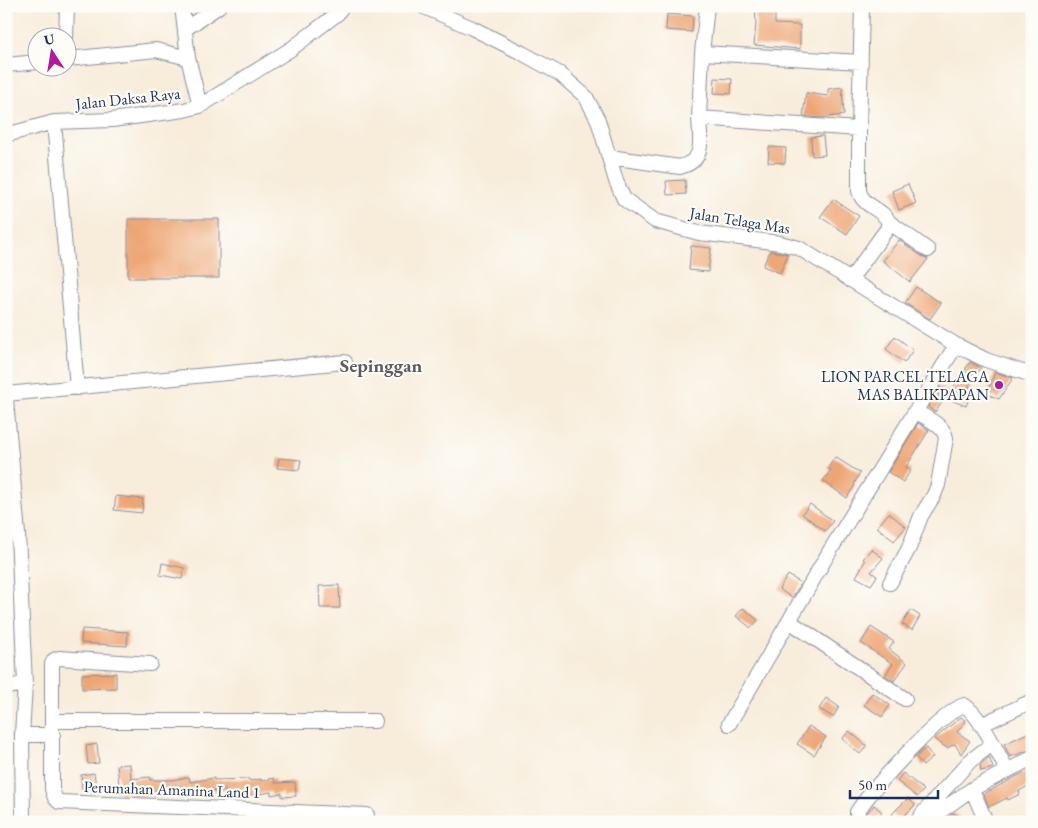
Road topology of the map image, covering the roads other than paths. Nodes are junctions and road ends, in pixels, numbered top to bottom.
1 (67, 6) edge
2 (182, 6) edge
3 (218, 6) edge
4 (342, 6) edge
5 (422, 6) edge
6 (707, 6) edge
7 (862, 6) edge
8 (66, 28) edge
9 (185, 29) junction
10 (702, 53) junction
11 (78, 58) edge
12 (188, 58) junction
13 (861, 62) junction
14 (28, 63) edge
15 (6, 65) edge
16 (200, 106) junction
17 (699, 118) junction
18 (54, 122) junction
19 (859, 129) junction
20 (6, 136) edge
21 (610, 157) junction
22 (889, 222) junction
23 (928, 250) dead end
24 (850, 280) junction
25 (956, 345) junction
26 (345, 362) dead end
27 (1032, 375) edge
28 (77, 388) junction
29 (6, 394) edge
30 (6, 400) edge
31 (915, 412) junction
32 (890, 583) dead end
33 (789, 621) junction
34 (150, 664) dead end
35 (25, 684) junction
36 (6, 686) edge
37 (905, 699) dead end
38 (1032, 701) edge
39 (375, 721) dead end
40 (729, 724) dead end
41 (981, 725) junction
42 (53, 728) junction
43 (22, 735) junction
44 (992, 744) junction
45 (1032, 758) edge
46 (1007, 770) junction
47 (972, 789) junction
48 (367, 815) dead end
49 (23, 822) edge
50 (858, 822) edge
51 (924, 822) edge
52 (986, 822) edge

1 - 8 street
2 - 9 street
3 - 9 street
4 - 16 street, Jalan Daksa Raya
5 - 21 street, Jalan Telaga Mas
6 - 10 street
7 - 13 street
9 - 12 street
10 - 13 street
10 - 17 street
11 - 12 street
12 - 16 street
13 - 19 street
14 - 15 street
16 - 18 street, Jalan Daksa Raya
17 - 19 street
17 - 21 street
18 - 20 street, Jalan Daksa Raya
18 - 28 street
19 - 22 street
21 - 24 street, Jalan Telaga Mas
22 - 23 street
22 - 24 street
24 - 25 street, Jalan Telaga Mas
25 - 27 street, Jalan Telaga Mas
25 - 31 street
26 - 28 street
28 - 29 street
30 - 35 street
31 - 32 street
31 - 33 street
33 - 37 street
33 - 40 street
34 - 42 street, Perumahan Amanina Land 1
35 - 36 street
35 - 43 street
38 - 41 street
39 - 42 street
41 - 44 street
41 - 50 street
42 - 43 street
42 - 48 street, Perumahan Amanina Land 1
43 - 49 street
44 - 46 street
44 - 51 street
45 - 46 street
46 - 47 street
47 - 51 street
47 - 52 street

